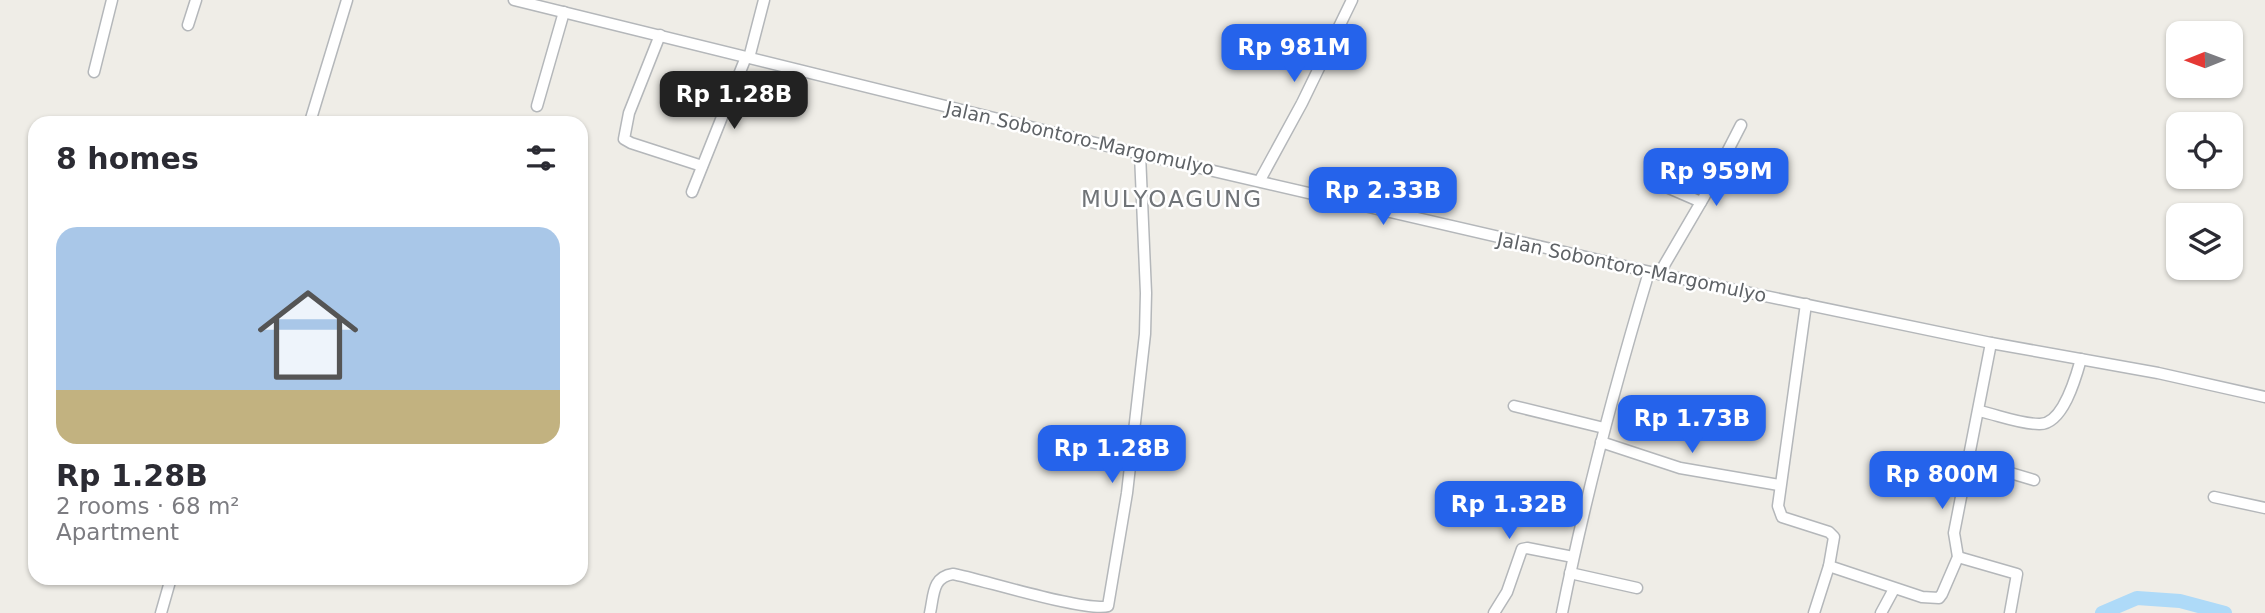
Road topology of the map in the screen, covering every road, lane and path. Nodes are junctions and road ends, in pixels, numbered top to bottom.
1 (112, 0) edge
2 (196, 0) edge
3 (347, 0) edge
4 (514, 0) edge
5 (764, 0) edge
6 (1352, 0) edge
7 (564, 12) junction
8 (188, 25) dead end
9 (660, 35) junction
10 (748, 58) junction
11 (94, 72) dead end
12 (537, 106) dead end
13 (312, 116) edge
14 (1741, 125) dead end
15 (1140, 154) junction
16 (702, 166) junction
17 (1663, 170) dead end
18 (1260, 180) junction
19 (692, 192) dead end
20 (1701, 202) junction
21 (1654, 273) junction
22 (1806, 304) junction
23 (1991, 343) junction
24 (2081, 359) junction
25 (2265, 397) edge
26 (1514, 406) dead end
27 (1979, 411) junction
28 (1604, 428) junction
29 (1601, 442) junction
30 (1970, 461) junction
31 (2035, 480) dead end
32 (1779, 485) junction
33 (2214, 496) dead end
34 (2265, 508) edge
35 (1573, 557) junction
36 (1958, 558) junction
37 (1829, 566) junction
38 (1570, 573) junction
39 (169, 585) edge
40 (1637, 588) dead end
41 (1894, 589) junction
42 (161, 613) edge
43 (930, 613) edge
44 (1494, 613) edge
45 (1562, 613) edge
46 (1814, 613) edge
47 (1881, 613) edge
48 (2010, 613) edge

1 - 11 street
2 - 8 street
3 - 13 street
4 - 7 street, Jalan Sobontoro-Margomulyo
5 - 10 street
6 - 18 street
7 - 9 street, Jalan Sobontoro-Margomulyo
7 - 12 street
9 - 10 street, Jalan Sobontoro-Margomulyo
9 - 16 street
10 - 15 street, Jalan Sobontoro-Margomulyo
10 - 16 street
14 - 20 street
15 - 18 street, Jalan Sobontoro-Margomulyo
15 - 43 street
16 - 19 street
17 - 20 street
18 - 21 street, Jalan Sobontoro-Margomulyo
20 - 21 street
21 - 22 street, Jalan Sobontoro-Margomulyo
21 - 28 street
22 - 23 street, Jalan Sobontoro-Margomulyo
22 - 32 street
23 - 24 street, Jalan Sobontoro-Margomulyo
23 - 27 street
24 - 25 street, Jalan Sobontoro-Margomulyo
24 - 27 street
26 - 28 street
27 - 30 street
28 - 29 street
29 - 32 street
29 - 35 street
30 - 31 street
30 - 36 street
32 - 37 street
33 - 34 street
35 - 38 street
35 - 44 street
36 - 41 street
36 - 48 street
37 - 41 street
37 - 46 street
38 - 40 street
38 - 45 street
39 - 42 street
41 - 47 street

